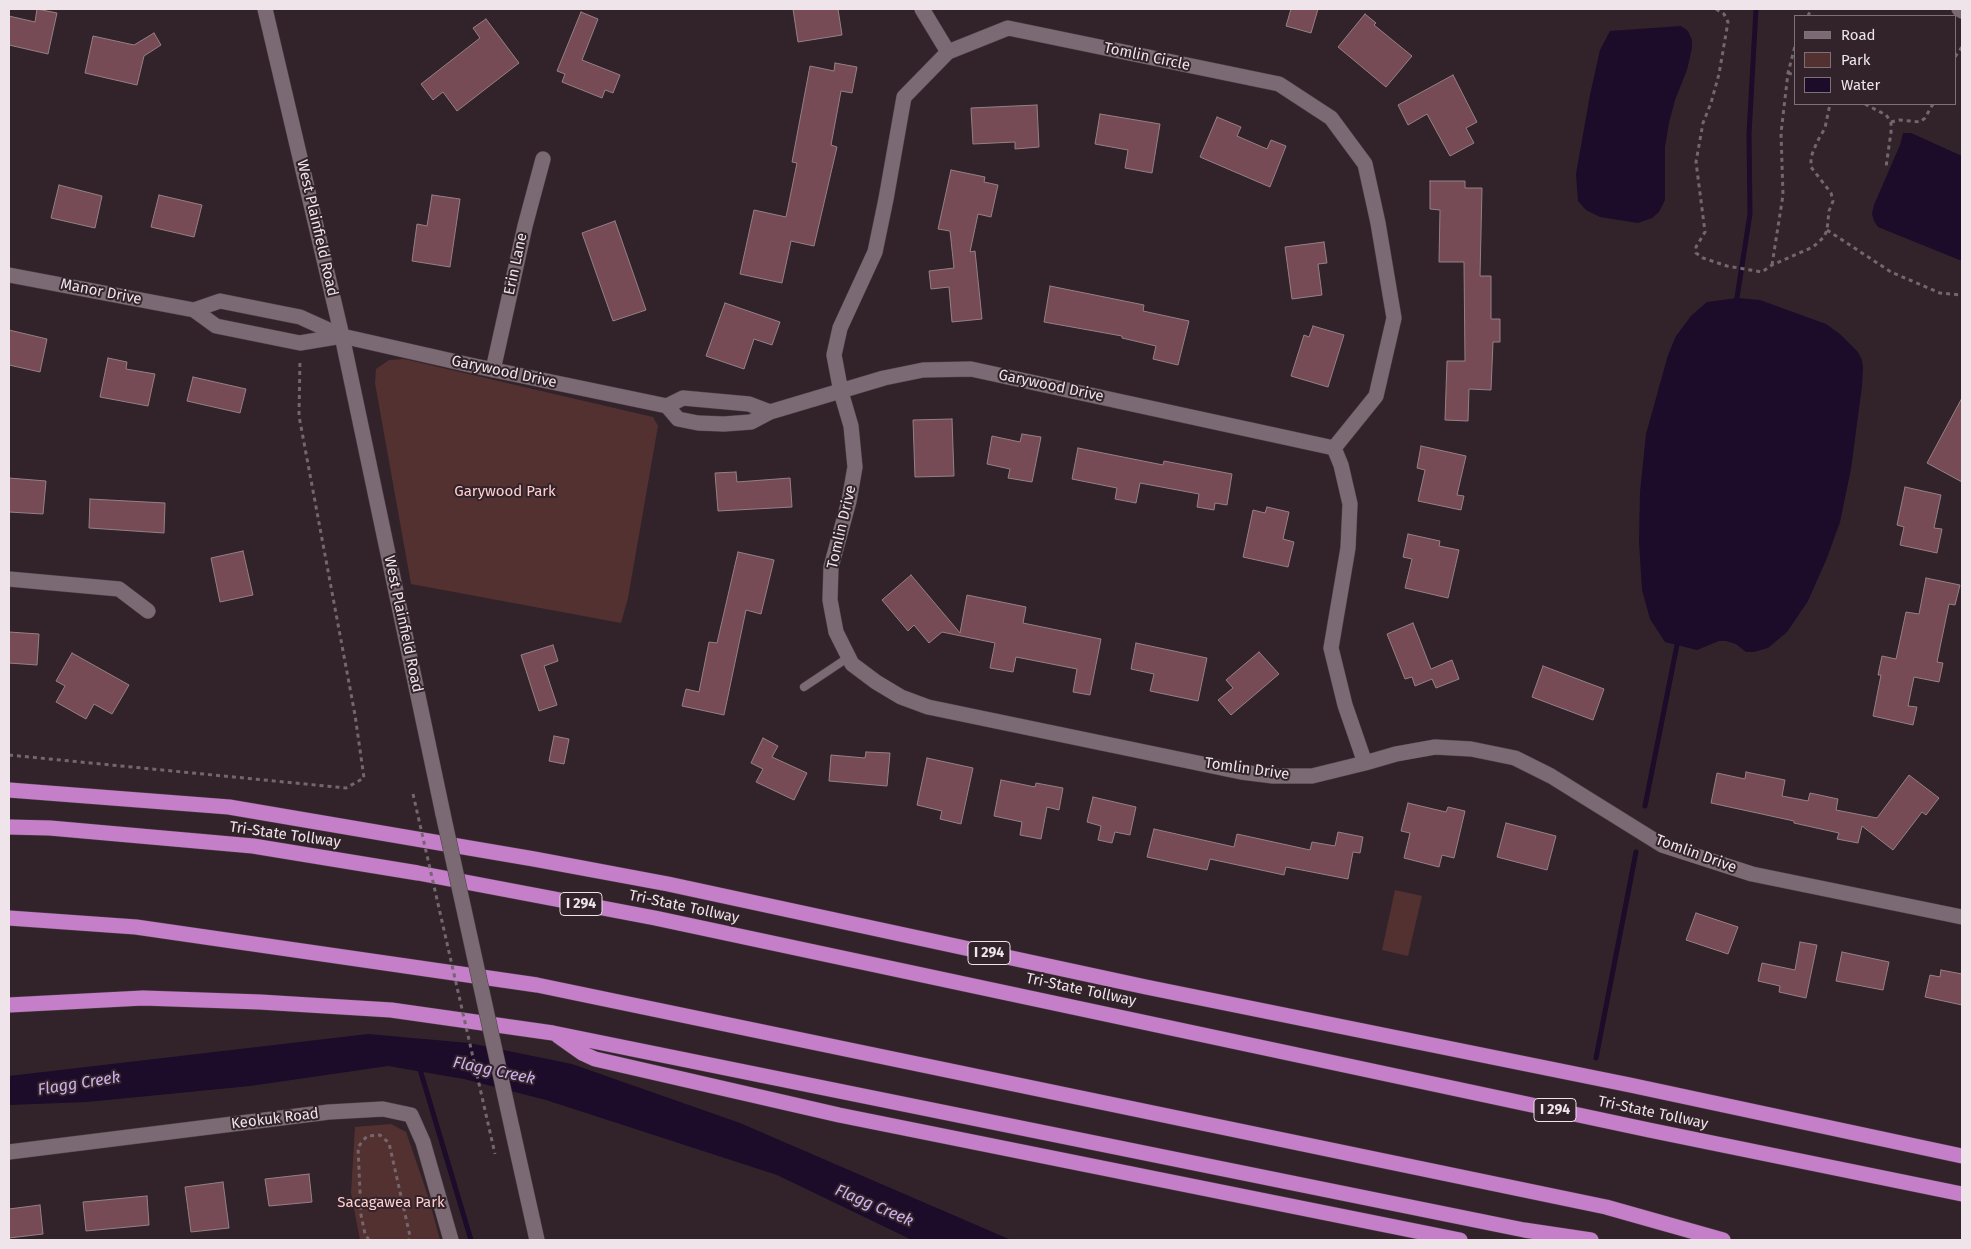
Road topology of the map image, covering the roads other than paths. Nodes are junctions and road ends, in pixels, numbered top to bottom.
1 (265, 9) edge
2 (922, 9) edge
3 (1959, 9) edge
4 (1962, 11) edge
5 (948, 52) junction
6 (543, 159) dead end
7 (9, 275) edge
8 (194, 310) junction
9 (342, 336) junction
10 (493, 370) junction
11 (841, 392) junction
12 (667, 406) junction
13 (770, 412) junction
14 (1334, 448) junction
15 (9, 579) edge
16 (148, 611) dead end
17 (848, 657) junction
18 (804, 688) dead end
19 (1365, 763) junction
20 (9, 790) edge
21 (9, 827) edge
22 (1962, 917) edge
23 (9, 918) edge
24 (9, 1005) edge
25 (553, 1033) junction
26 (9, 1152) edge
27 (1962, 1156) edge
28 (1962, 1194) edge
29 (451, 1240) edge
30 (537, 1240) edge
31 (1460, 1240) edge
32 (1591, 1240) edge
33 (1723, 1240) edge

1 - 9 street, West Plainfield Road
2 - 5 street
3 - 4 street
5 - 11 street, Tomlin Circle
5 - 14 street, Tomlin Circle
6 - 10 street, Erin Lane
7 - 8 street, Manor Drive
8 - 9 street, Manor Drive
8 - 9 street, Manor Drive
9 - 10 street, Garywood Drive
9 - 30 street, West Plainfield Road, bridge
10 - 12 street, Garywood Drive
11 - 13 street, Garywood Drive
11 - 14 street, Garywood Drive
11 - 17 street, Tomlin Drive
12 - 13 street, Garywood Drive
12 - 13 street, Garywood Drive
14 - 19 street
15 - 16 street
17 - 18 lane
17 - 19 street, Tomlin Drive
19 - 22 street, Tomlin Drive
20 - 27 highway, Tri-State Tollway / I 294
21 - 28 highway, Tri-State Tollway / I 294
23 - 33 highway
24 - 25 highway
25 - 31 highway
25 - 32 highway
26 - 29 street, Keokuk Road

